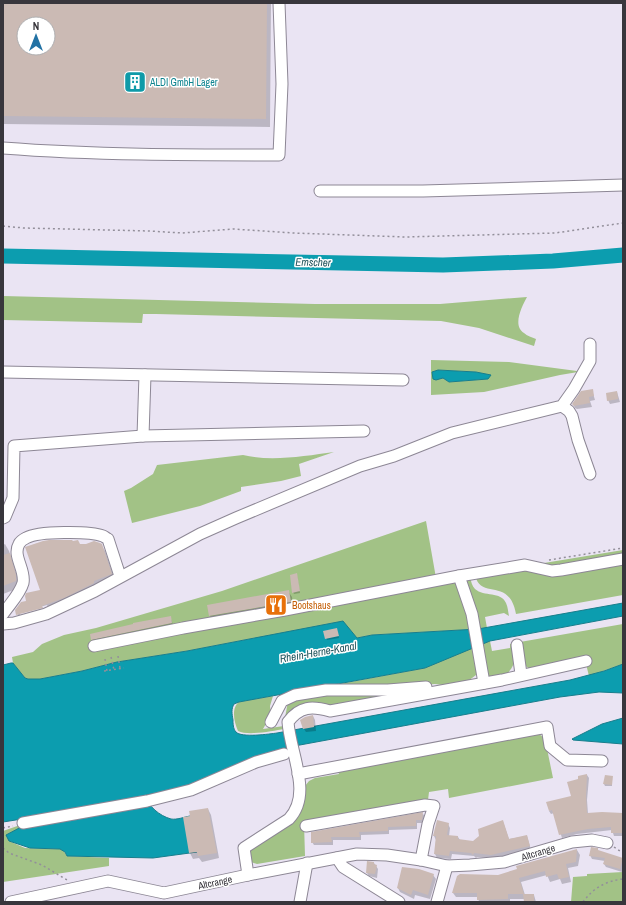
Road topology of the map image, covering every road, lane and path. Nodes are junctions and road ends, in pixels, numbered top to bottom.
1 (279, 3) edge
2 (3, 148) edge
3 (623, 185) edge
4 (320, 191) dead end
5 (623, 223) edge
6 (3, 226) edge
7 (590, 344) dead end
8 (3, 372) edge
9 (145, 375) junction
10 (403, 380) dead end
11 (562, 406) junction
12 (364, 431) dead end
13 (143, 436) junction
14 (590, 474) dead end
15 (3, 518) edge
16 (623, 548) edge
17 (623, 559) edge
18 (530, 565) junction
19 (120, 576) junction
20 (459, 576) junction
21 (3, 614) edge
22 (3, 624) edge
23 (518, 645) dead end
24 (94, 646) dead end
25 (118, 656) dead end
26 (112, 657) dead end
27 (105, 659) dead end
28 (586, 660) dead end
29 (120, 668) junction
30 (124, 668) dead end
31 (114, 670) junction
32 (522, 674) junction
33 (484, 683) junction
34 (444, 690) junction
35 (271, 722) dead end
36 (288, 751) junction
37 (602, 761) dead end
38 (298, 774) junction
39 (23, 823) dead end
40 (306, 826) dead end
41 (607, 843) dead end
42 (3, 848) edge
43 (337, 858) junction
44 (421, 860) junction
45 (307, 863) junction
46 (447, 866) junction
47 (248, 875) junction
48 (623, 879) edge
49 (78, 887) junction
50 (159, 897) edge
51 (10, 902) edge
52 (300, 902) edge
53 (399, 902) edge
54 (437, 902) edge
55 (583, 902) edge

1 - 2 street
3 - 4 street
5 - 6 path
7 - 11 street
8 - 9 street
9 - 10 street
9 - 13 street
11 - 14 street
11 - 19 street
12 - 13 street
13 - 15 street
16 - 18 path
17 - 18 street
18 - 20 street
19 - 21 street
19 - 22 street
20 - 24 street
20 - 33 street
23 - 32 street
25 - 29 path
26 - 31 path
27 - 31 path
28 - 32 street
29 - 30 path
29 - 31 path
32 - 33 street
33 - 34 street
34 - 35 street
34 - 36 street
36 - 38 street
36 - 39 street
37 - 38 street
38 - 47 street
40 - 44 street
41 - 46 street, Altcrange
42 - 49 path
43 - 44 street, Altcrange
43 - 45 street, Altcrange
43 - 53 street
44 - 46 street, Altcrange
45 - 47 street, Altcrange
45 - 52 street
46 - 54 street
47 - 50 street, Altcrange
48 - 55 path
49 - 50 street, Altcrange
49 - 51 street, Altcrange

